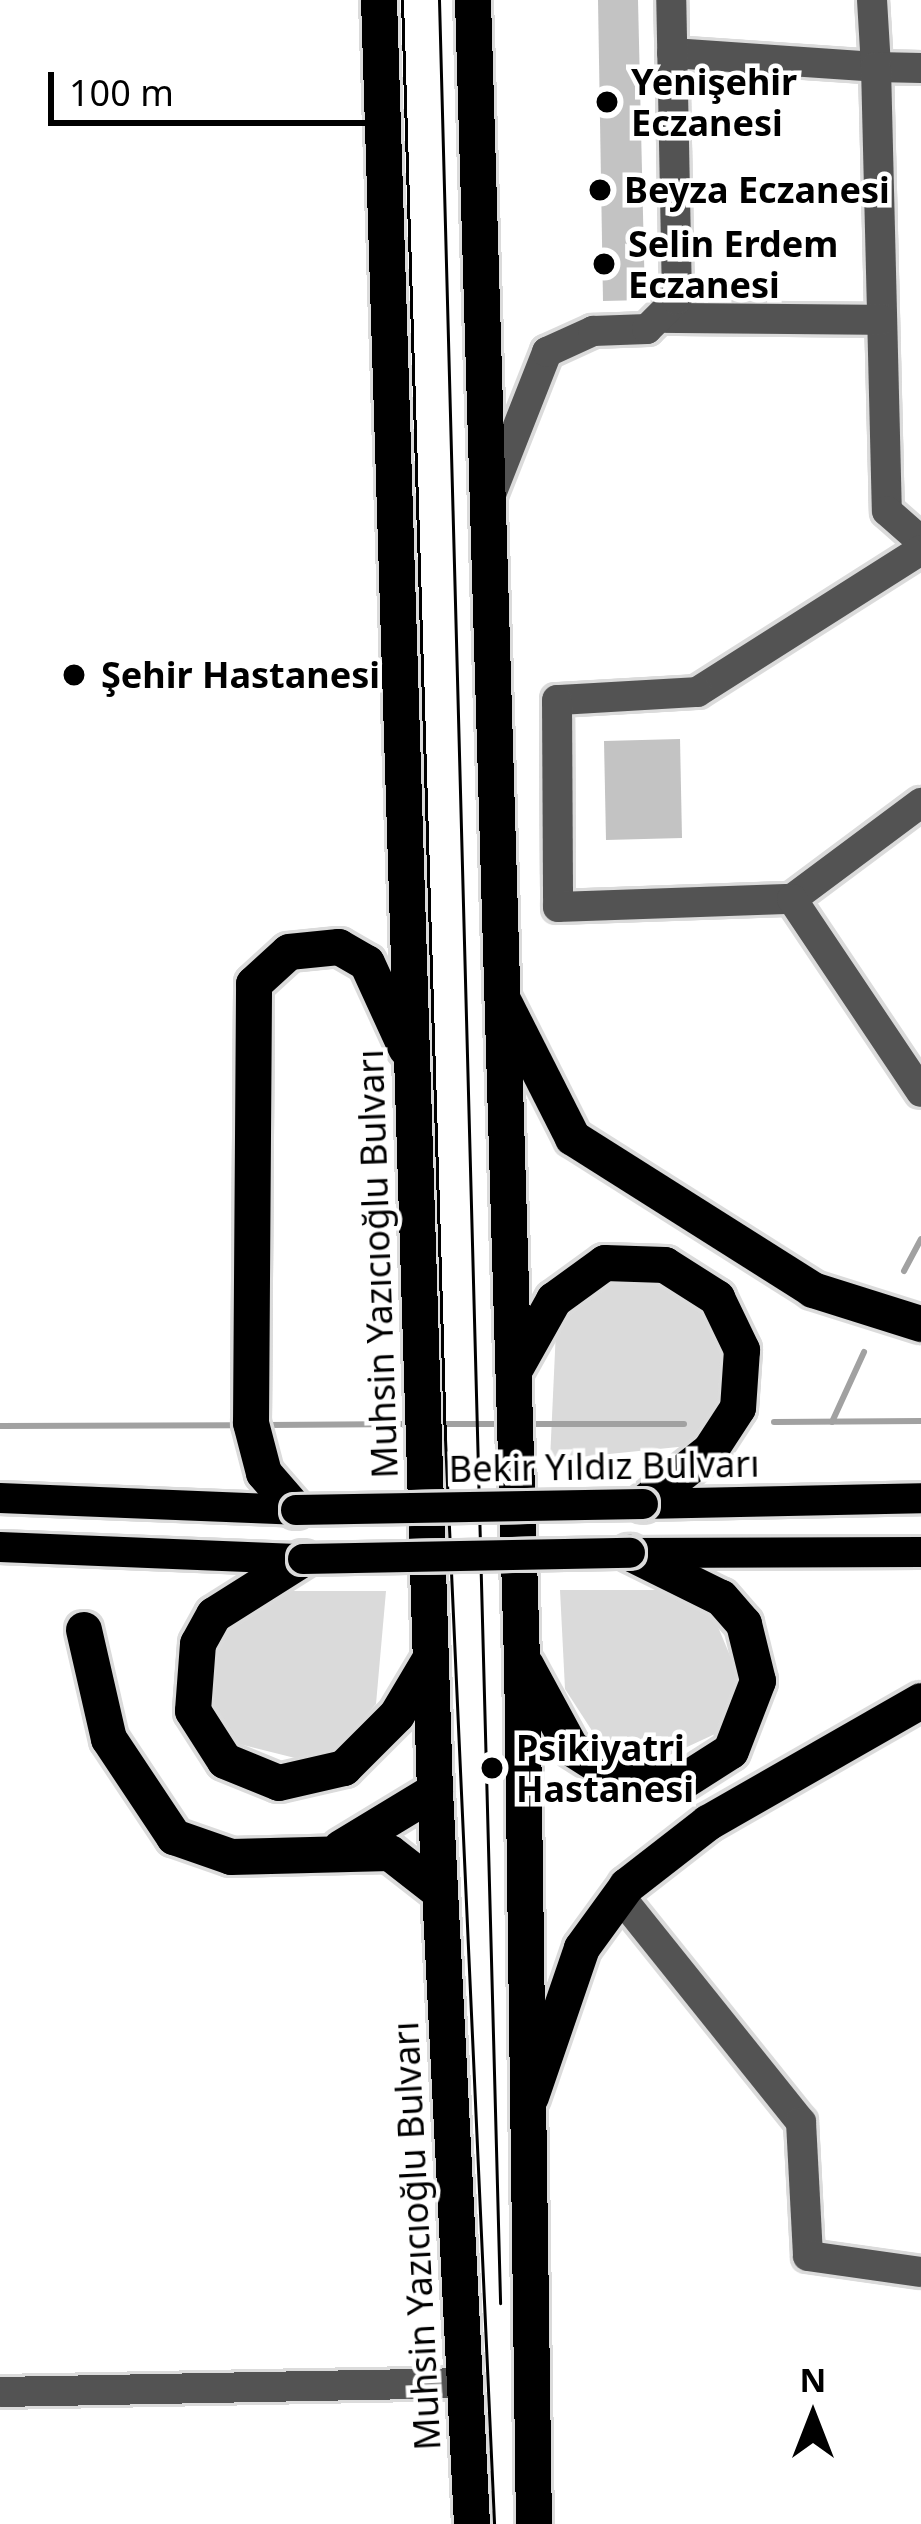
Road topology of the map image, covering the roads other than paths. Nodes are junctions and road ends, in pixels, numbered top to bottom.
1 (379, 0) edge
2 (473, 0) edge
3 (671, 0) edge
4 (872, 0) edge
5 (672, 53) junction
6 (876, 68) junction
7 (921, 68) edge
8 (666, 318) junction
9 (881, 320) junction
10 (483, 514) junction
11 (921, 546) edge
12 (921, 803) edge
13 (792, 899) junction
14 (493, 959) junction
15 (412, 1062) junction
16 (921, 1092) edge
17 (921, 1324) edge
18 (514, 1375) junction
19 (0, 1498) edge
20 (921, 1498) edge
21 (643, 1504) junction
22 (296, 1510) junction
23 (0, 1546) edge
24 (921, 1552) edge
25 (630, 1553) junction
26 (303, 1558) junction
27 (85, 1630) dead end
28 (433, 1655) junction
29 (522, 1657) junction
30 (921, 1701) edge
31 (435, 1791) junction
32 (338, 1849) junction
33 (440, 1892) junction
34 (619, 1894) junction
35 (522, 2123) junction
36 (921, 2272) edge
37 (466, 2383) junction
38 (0, 2392) edge
39 (472, 2524) edge
40 (534, 2524) edge

1 - 15 highway, Muhsin Yazıcıoğlu Bulvarı
2 - 10 highway
3 - 5 street
4 - 6 street
5 - 6 street
5 - 8 street
6 - 7 street
6 - 9 street
8 - 9 street
8 - 10 street
9 - 11 street
10 - 14 highway
11 - 13 street
12 - 13 street
13 - 16 street
14 - 17 highway
14 - 18 highway
15 - 22 highway
15 - 28 highway, Muhsin Yazıcıoğlu Bulvarı, bridge
18 - 21 highway
18 - 29 highway, bridge
19 - 22 main road, Bekir Yıldız Bulvarı
20 - 21 main road, Bekir Yıldız Bulvarı
21 - 22 main road, Bekir Yıldız Bulvarı, bridge
23 - 26 main road
24 - 25 main road
25 - 26 main road, bridge
25 - 29 highway
26 - 28 highway
27 - 32 highway
28 - 31 highway, Muhsin Yazıcıoğlu Bulvarı
29 - 35 highway
30 - 34 highway
31 - 32 highway
31 - 33 highway, Muhsin Yazıcıoğlu Bulvarı
32 - 33 highway
33 - 37 highway, Muhsin Yazıcıoğlu Bulvarı
34 - 35 highway
34 - 36 street
35 - 40 highway
37 - 38 street
37 - 39 highway, Muhsin Yazıcıoğlu Bulvarı

